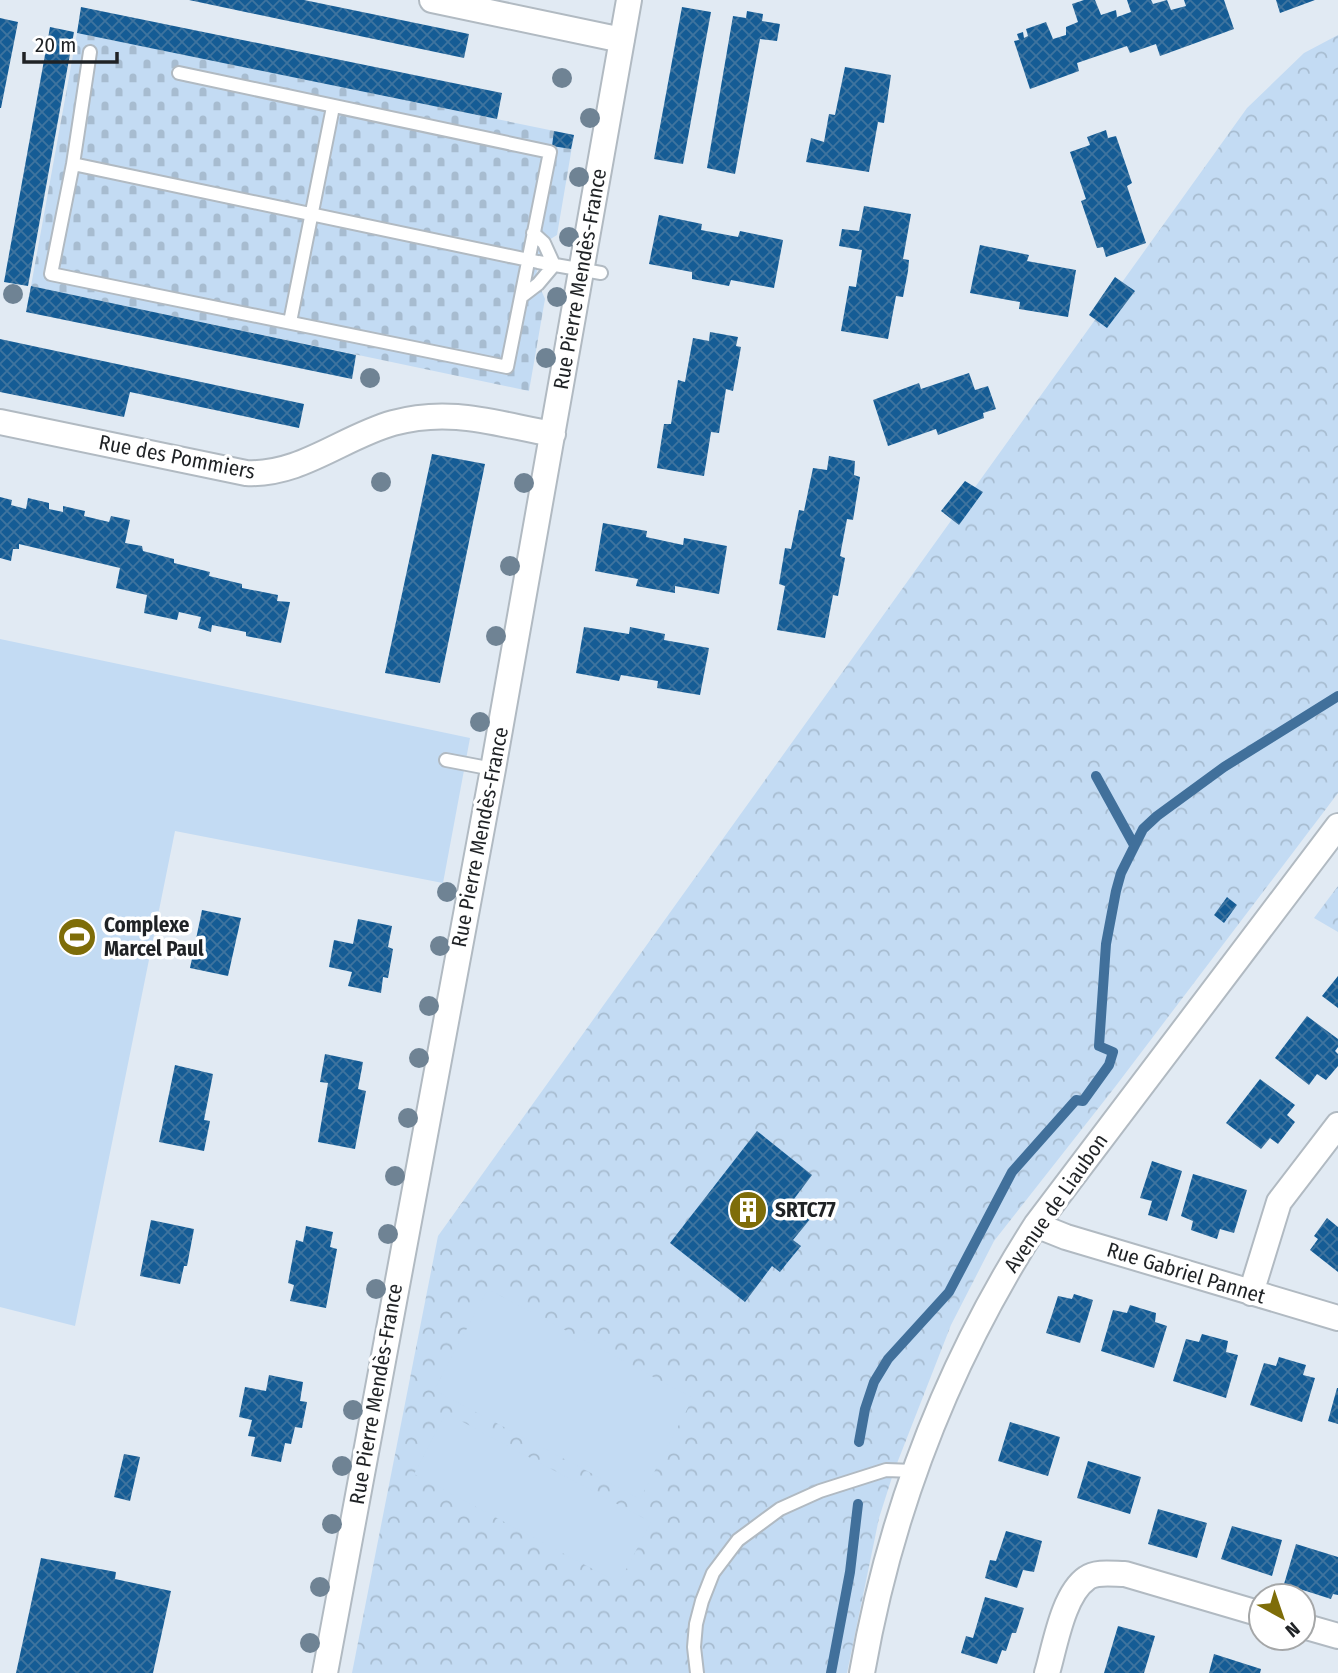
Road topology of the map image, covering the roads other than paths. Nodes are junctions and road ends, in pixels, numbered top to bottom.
1 (432, 0) edge
2 (629, 0) edge
3 (622, 40) junction
4 (90, 52) dead end
5 (179, 73) dead end
6 (334, 107) junction
7 (73, 164) junction
8 (311, 215) junction
9 (533, 233) junction
10 (528, 260) junction
11 (554, 265) junction
12 (592, 272) junction
13 (521, 297) junction
14 (290, 322) junction
15 (0, 422) edge
16 (552, 434) junction
17 (446, 760) dead end
18 (493, 769) junction
19 (1338, 826) edge
20 (1338, 1125) edge
21 (1036, 1225) junction
22 (1251, 1293) junction
23 (1338, 1318) edge
24 (914, 1471) junction
25 (1247, 1610) edge
26 (1317, 1630) edge
27 (1338, 1636) edge
28 (325, 1673) edge
29 (697, 1673) edge
30 (862, 1673) edge
31 (1047, 1673) edge

1 - 3 street
2 - 3 street, Rue Pierre Mendès-France
3 - 12 street, Rue Pierre Mendès-France
4 - 7 lane
5 - 6 lane
6 - 8 lane
6 - 9 lane
7 - 8 lane
7 - 14 lane
8 - 10 lane
8 - 14 lane
9 - 10 lane
9 - 11 lane
10 - 11 lane
10 - 13 lane
11 - 12 lane
11 - 13 lane
12 - 16 street, Rue Pierre Mendès-France
13 - 14 lane
15 - 16 street, Rue des Pommiers
16 - 18 street, Rue Pierre Mendès-France
17 - 18 lane
18 - 28 street, Rue Pierre Mendès-France
19 - 21 street, Avenue de Liaubon
20 - 22 street
21 - 22 street, Rue Gabriel Pannet
21 - 24 street, Avenue de Liaubon
22 - 23 street, Rue Gabriel Pannet
24 - 29 lane
24 - 30 street, Avenue de Liaubon
25 - 31 street
26 - 27 street

